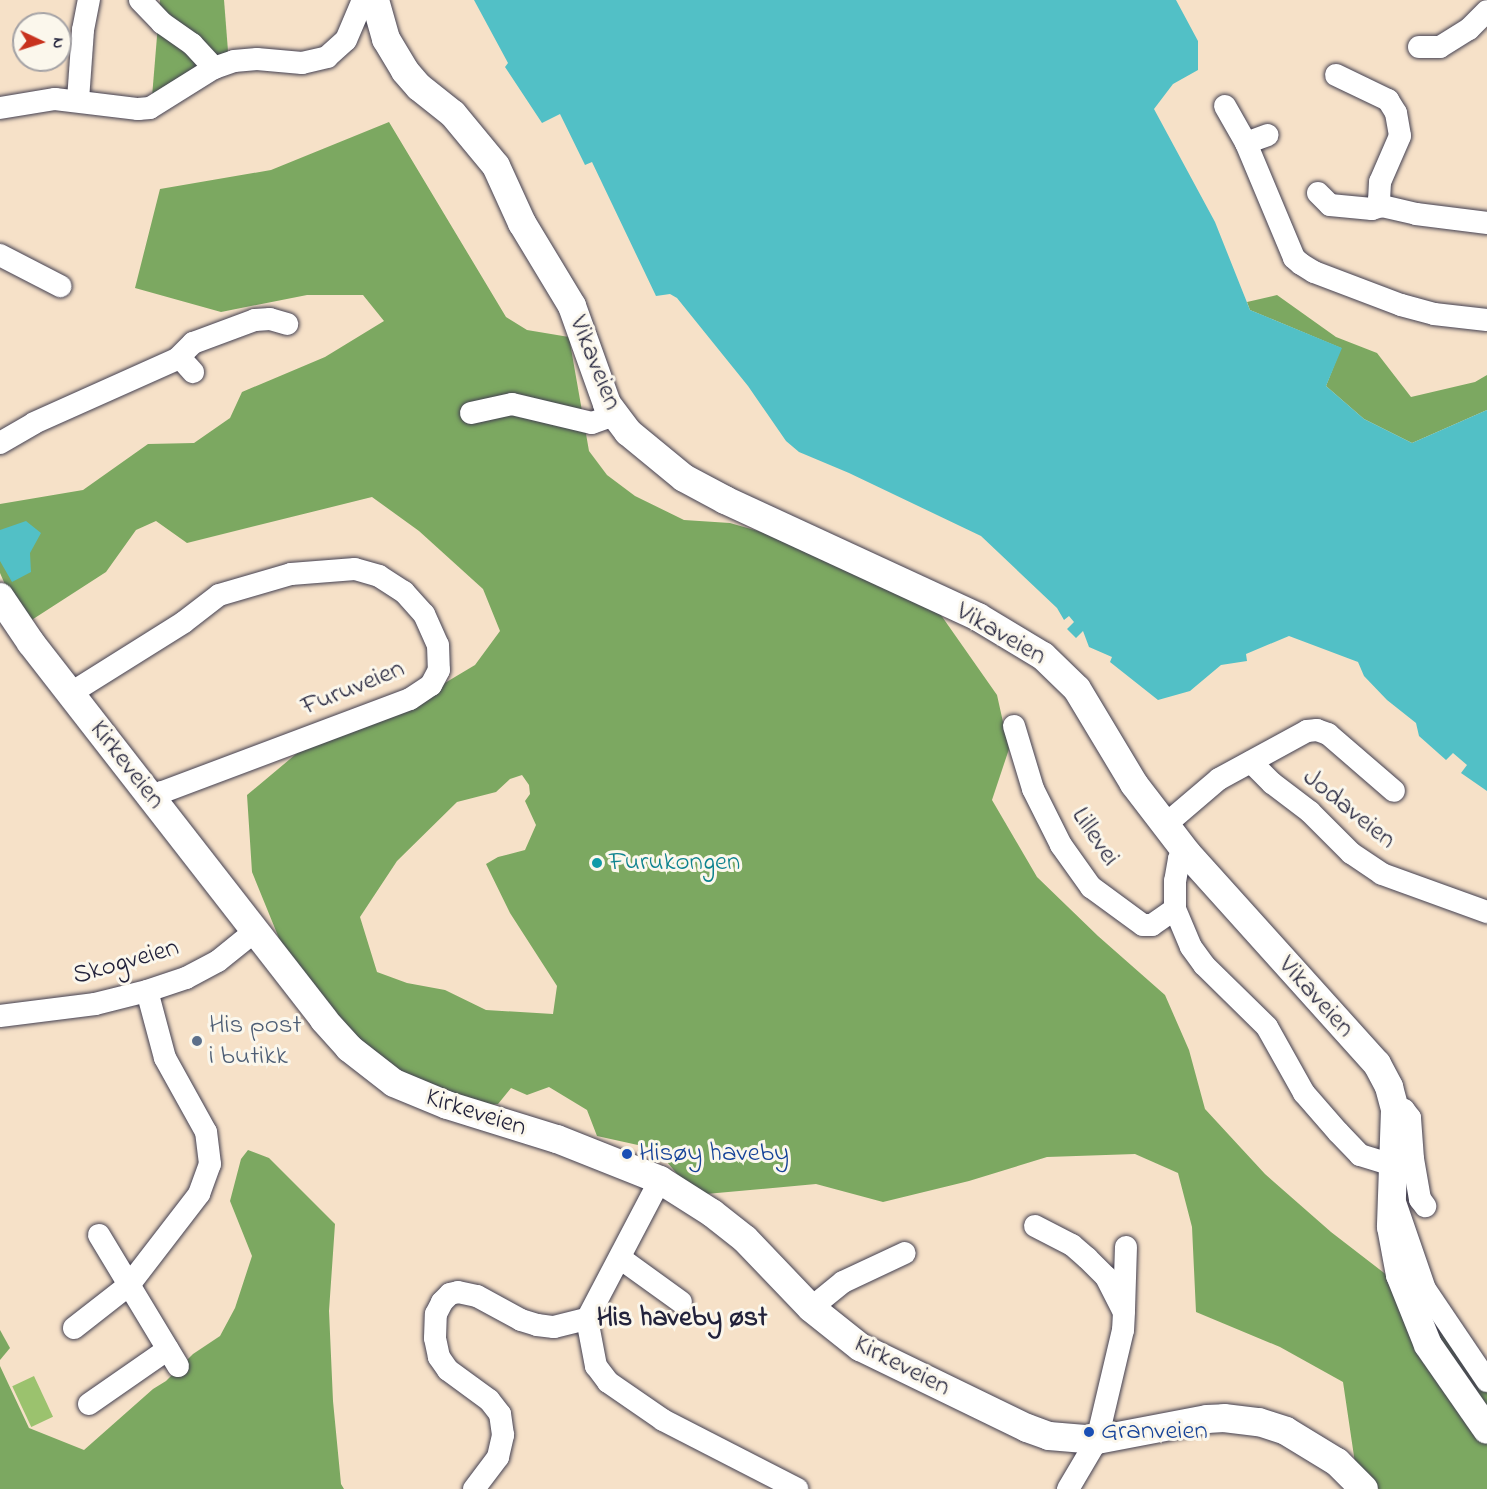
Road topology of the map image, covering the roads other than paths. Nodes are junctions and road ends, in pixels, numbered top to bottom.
1 (88, 0) edge
2 (140, 0) edge
3 (363, 0) edge
4 (375, 0) edge
5 (1487, 11) edge
6 (1419, 47) dead end
7 (214, 68) junction
8 (1336, 75) dead end
9 (78, 100) junction
10 (1225, 106) dead end
11 (0, 108) edge
12 (1268, 135) dead end
13 (1246, 143) junction
14 (1318, 194) dead end
15 (1382, 206) junction
16 (1487, 223) edge
17 (0, 255) edge
18 (60, 286) dead end
19 (1487, 320) edge
20 (287, 324) dead end
21 (471, 413) dead end
22 (614, 415) junction
23 (0, 443) edge
24 (0, 597) edge
25 (71, 693) junction
26 (1014, 726) dead end
27 (1251, 762) junction
28 (1394, 791) dead end
29 (153, 798) junction
30 (1165, 825) junction
31 (1187, 853) junction
32 (1175, 909) junction
33 (1487, 912) edge
34 (254, 932) junction
35 (147, 991) junction
36 (0, 1016) edge
37 (1395, 1110) junction
38 (1392, 1165) junction
39 (660, 1180) junction
40 (1392, 1195) junction
41 (1425, 1206) dead end
42 (1035, 1226) dead end
43 (99, 1235) dead end
44 (1126, 1247) dead end
45 (905, 1253) dead end
46 (620, 1258) junction
47 (129, 1285) junction
48 (681, 1302) dead end
49 (811, 1308) junction
50 (1124, 1312) junction
51 (587, 1319) junction
52 (74, 1328) dead end
53 (1487, 1381) edge
54 (89, 1404) dead end
55 (1487, 1430) edge
56 (1097, 1440) junction
57 (474, 1489) edge
58 (797, 1489) edge
59 (1068, 1489) edge
60 (1364, 1489) edge

1 - 9 street
2 - 7 street
3 - 7 street
4 - 22 main road, Vikaveien
5 - 6 street
7 - 9 street
8 - 15 street
9 - 11 street
10 - 13 street
12 - 13 street
13 - 19 street
14 - 15 street
15 - 16 street
17 - 18 street
20 - 23 street
21 - 22 street
22 - 30 main road, Vikaveien
24 - 25 main road, Kirkeveien
25 - 29 main road, Kirkeveien
25 - 29 street, Furuveien
26 - 32 street, Lillevei
27 - 28 street
27 - 30 street
27 - 33 street, Jodaveien
29 - 34 main road, Kirkeveien
30 - 31 main road, Vikaveien
31 - 32 street
31 - 37 main road, Vikaveien
32 - 38 street
34 - 35 street, Skogveien
34 - 39 main road, Kirkeveien
35 - 36 street, Skogveien
35 - 47 street
37 - 38 main road, Vikaveien
37 - 41 street
38 - 40 main road, Vikaveien
39 - 46 street
39 - 49 main road, Kirkeveien
40 - 53 street
40 - 55 main road, Vikaveien
42 - 50 street
43 - 47 street
44 - 50 street
45 - 49 street
46 - 48 street
46 - 51 street
47 - 52 street
47 - 54 street
49 - 56 main road, Kirkeveien
50 - 56 street
51 - 57 street
51 - 58 street
56 - 59 street
56 - 60 main road, Kirkeveien

